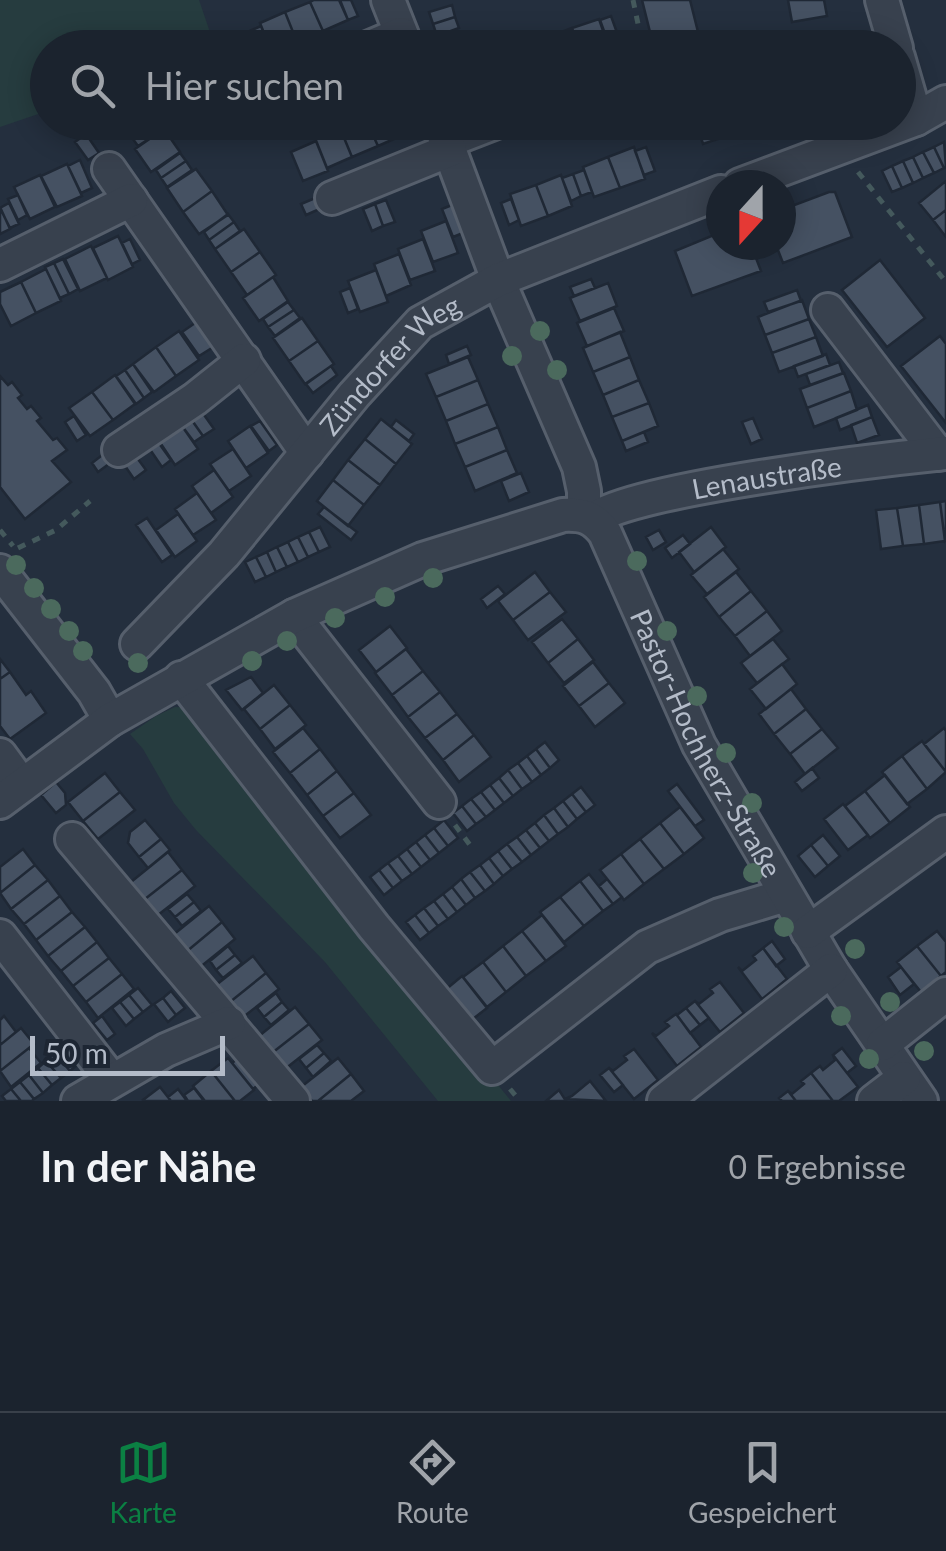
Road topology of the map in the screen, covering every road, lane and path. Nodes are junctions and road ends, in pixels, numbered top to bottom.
1 (388, 0) edge
2 (633, 0) edge
3 (882, 0) edge
4 (399, 30) edge
5 (639, 30) edge
6 (891, 30) edge
7 (946, 102) edge
8 (916, 119) edge
9 (441, 140) edge
10 (446, 140) edge
11 (855, 140) edge
12 (838, 146) junction
13 (109, 169) dead end
14 (778, 170) edge
15 (332, 198) dead end
16 (706, 198) edge
17 (131, 200) junction
18 (0, 265) edge
19 (498, 280) junction
20 (946, 282) edge
21 (828, 310) dead end
22 (244, 360) junction
23 (119, 450) dead end
24 (307, 453) junction
25 (942, 453) edge
26 (90, 501) dead end
27 (585, 517) junction
28 (8, 560) edge
29 (294, 616) junction
30 (137, 644) dead end
31 (181, 678) junction
32 (110, 720) junction
33 (0, 755) edge
34 (11, 794) edge
35 (444, 810) joint
36 (946, 832) edge
37 (72, 838) dead end
38 (473, 849) dead end
39 (786, 895) junction
40 (808, 932) junction
41 (0, 936) edge
42 (831, 970) junction
43 (946, 994) edge
44 (229, 1023) junction
45 (883, 1044) junction
46 (112, 1079) junction
47 (912, 1089) edge
48 (78, 1101) edge
49 (292, 1101) edge
50 (664, 1101) edge
51 (874, 1101) edge

1 - 4 street
2 - 5 path
3 - 6 street
7 - 8 street
9 - 15 street
10 - 19 street, Pastor-Hochherz-Straße
11 - 12 street
12 - 14 street
12 - 20 path
13 - 17 street
16 - 19 street, Zündorfer Weg
17 - 18 street
17 - 22 street
19 - 24 street, Zündorfer Weg
19 - 27 street, Pastor-Hochherz-Straße
21 - 25 street
22 - 23 street
22 - 24 street
24 - 30 street, Zündorfer Weg
25 - 27 street, Lenaustraße
26 - 28 path
27 - 29 street, Lenaustraße
27 - 39 street, Pastor-Hochherz-Straße
28 - 32 street
29 - 31 street, Lenaustraße
29 - 35 street
31 - 32 street, Lenaustraße
31 - 39 street
32 - 34 street, Lenaustraße
33 - 34 street, Lenaustraße
35 - 38 path
36 - 40 street
37 - 44 street
39 - 40 street, Pastor-Hochherz-Straße
40 - 42 street, Pastor-Hochherz-Straße
41 - 46 street
42 - 45 street, Pastor-Hochherz-Straße
42 - 50 street
43 - 45 street
44 - 46 street
44 - 49 street
45 - 47 street, Pastor-Hochherz-Straße
46 - 48 street
47 - 51 street, Pastor-Hochherz-Straße

